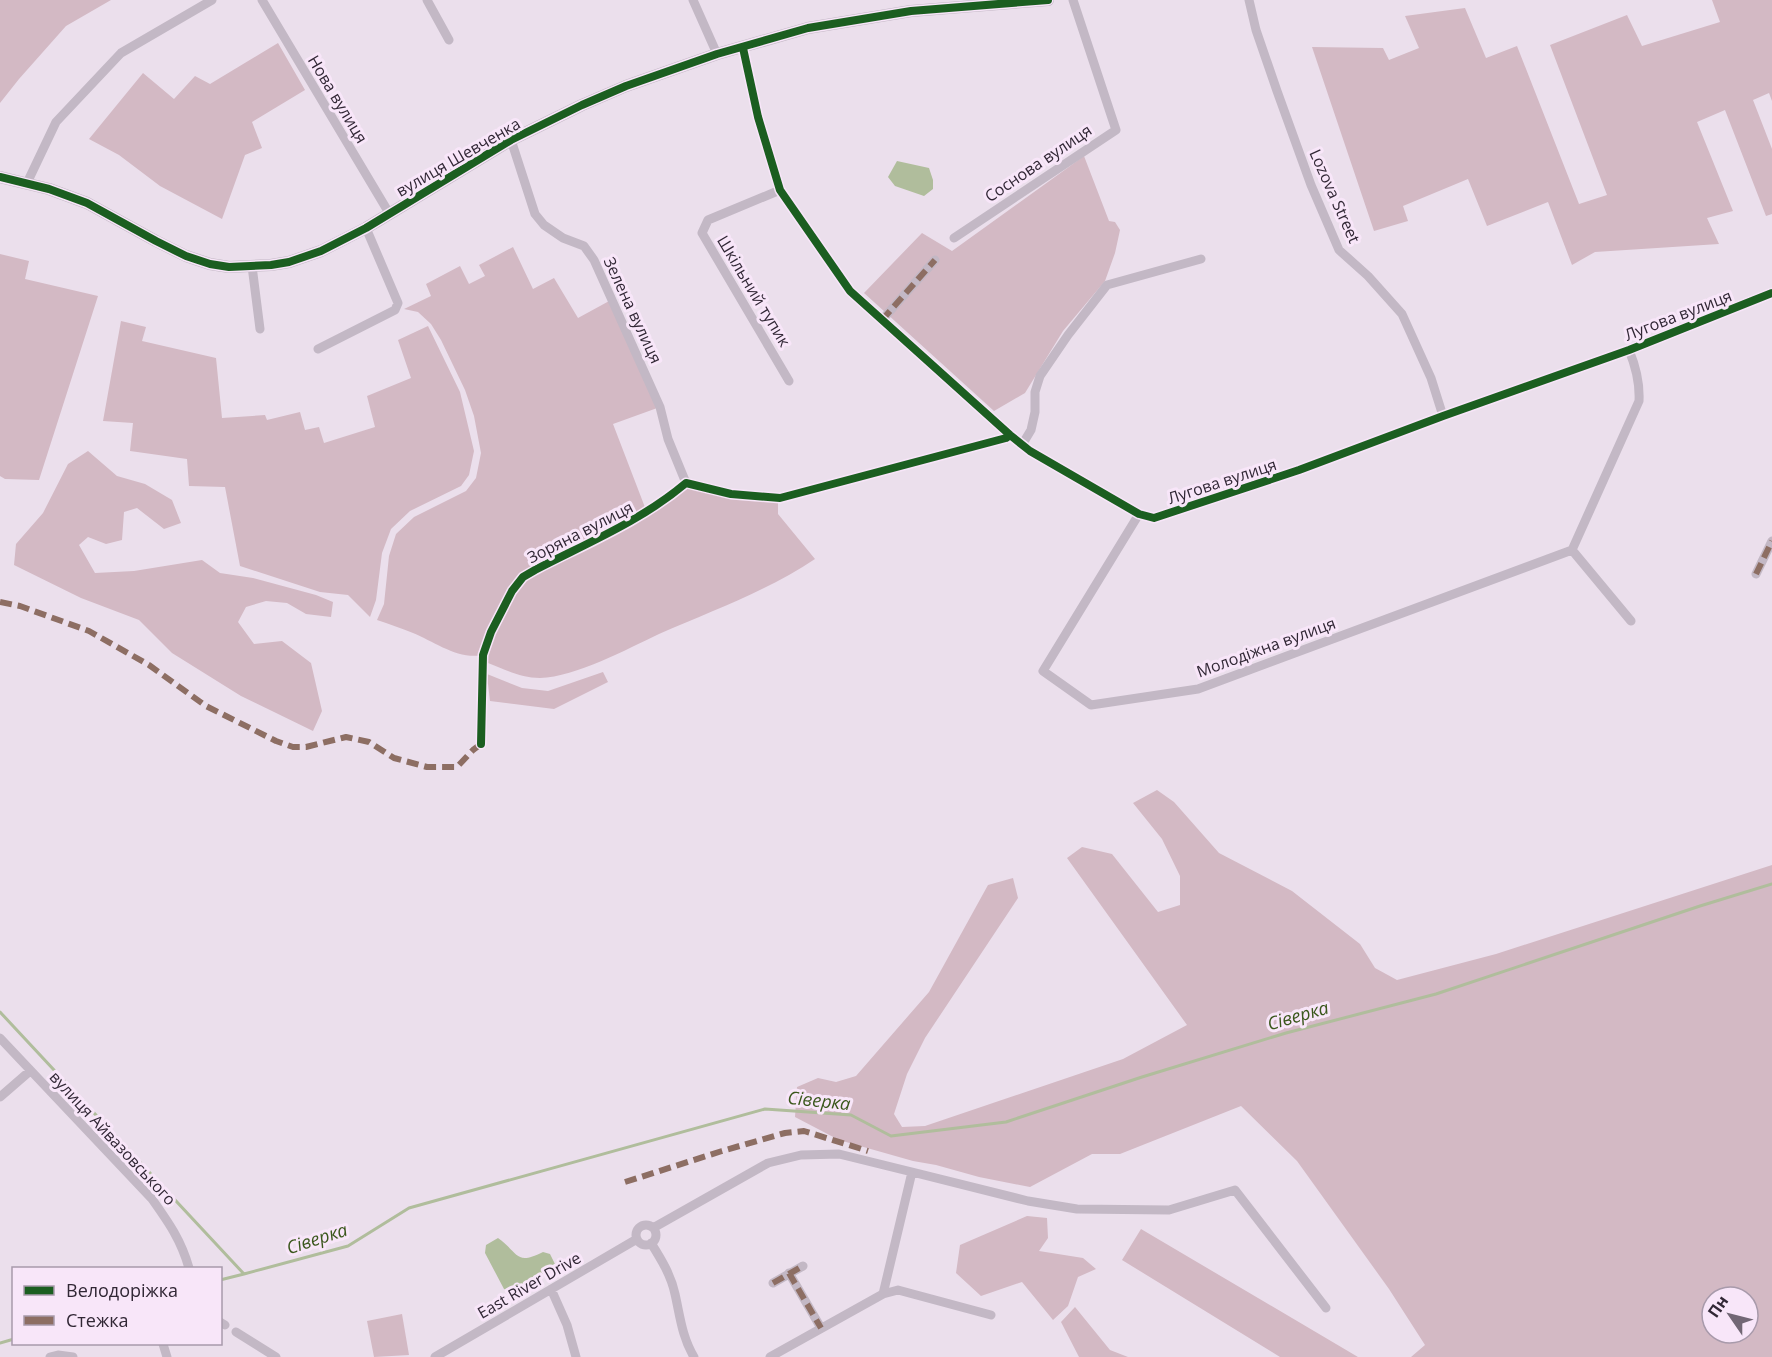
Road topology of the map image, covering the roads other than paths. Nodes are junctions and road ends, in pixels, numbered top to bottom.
1 (212, 0) edge
2 (262, 0) edge
3 (427, 0) edge
4 (693, 0) edge
5 (1048, 0) edge
6 (1073, 0) edge
7 (1248, 0) edge
8 (912, 5) edge
9 (449, 40) dead end
10 (743, 48) junction
11 (717, 54) junction
12 (511, 140) junction
13 (0, 177) edge
14 (27, 183) junction
15 (780, 190) junction
16 (389, 213) junction
17 (366, 228) junction
18 (954, 238) dead end
19 (1202, 259) dead end
20 (935, 260) dead end
21 (252, 266) junction
22 (1772, 293) edge
23 (882, 320) junction
24 (260, 329) dead end
25 (318, 349) dead end
26 (1629, 350) junction
27 (789, 381) dead end
28 (1443, 416) junction
29 (1010, 435) junction
30 (1023, 445) junction
31 (686, 483) junction
32 (1138, 514) junction
33 (1772, 541) edge
34 (1572, 550) junction
35 (1756, 574) dead end
36 (1631, 621) dead end
37 (481, 744) dead end
38 (0, 1038) edge
39 (30, 1071) junction
40 (0, 1097) edge
41 (912, 1172) junction
42 (653, 1228) junction
43 (637, 1239) junction
44 (651, 1243) junction
45 (803, 1266) dead end
46 (188, 1267) edge
47 (789, 1273) junction
48 (773, 1283) dead end
49 (551, 1289) junction
50 (883, 1294) junction
51 (1326, 1308) dead end
52 (991, 1315) dead end
53 (821, 1328) junction
54 (237, 1332) dead end
55 (50, 1357) edge
56 (73, 1357) edge
57 (276, 1357) edge
58 (435, 1357) edge
59 (576, 1357) edge
60 (694, 1357) edge
61 (770, 1357) edge

1 - 14 street
2 - 16 street, Нова вулиця
3 - 9 street
4 - 11 street
5 - 8 street, вулиця Шевченка
6 - 18 street, Соснова вулиця
7 - 28 street, Lozova Street
8 - 10 street, вулиця Шевченка
10 - 11 street, вулиця Шевченка
10 - 15 street
11 - 12 street, вулиця Шевченка
12 - 16 street, вулиця Шевченка
12 - 31 street, Зелена вулиця
13 - 14 street, вулиця Шевченка
14 - 21 street, вулиця Шевченка
15 - 23 street
15 - 27 street, Шкільний тупик
16 - 17 street, вулиця Шевченка
17 - 21 street, вулиця Шевченка
17 - 25 street
19 - 30 street
20 - 23 street
21 - 24 street
22 - 26 street, Лугова вулиця
23 - 29 street
26 - 28 street, Лугова вулиця
26 - 34 street
28 - 32 street, Лугова вулиця
29 - 30 street
29 - 31 street
30 - 32 street
31 - 37 street, Зоряна вулиця
32 - 34 street, Молодіжна вулиця
33 - 35 street
34 - 36 street
38 - 39 street, вулиця Айвазовського
39 - 40 street
39 - 46 street, вулиця Айвазовського
41 - 42 street
41 - 50 street
41 - 51 street
42 - 43 street
42 - 44 street
43 - 44 street
43 - 49 street, Еаst Rіvеr Drive
44 - 60 street
45 - 47 street
47 - 48 street
47 - 53 street
49 - 58 street, Еаst Rіvеr Drive
49 - 59 street
50 - 52 street
50 - 53 street
53 - 61 street
54 - 57 street
55 - 56 street

